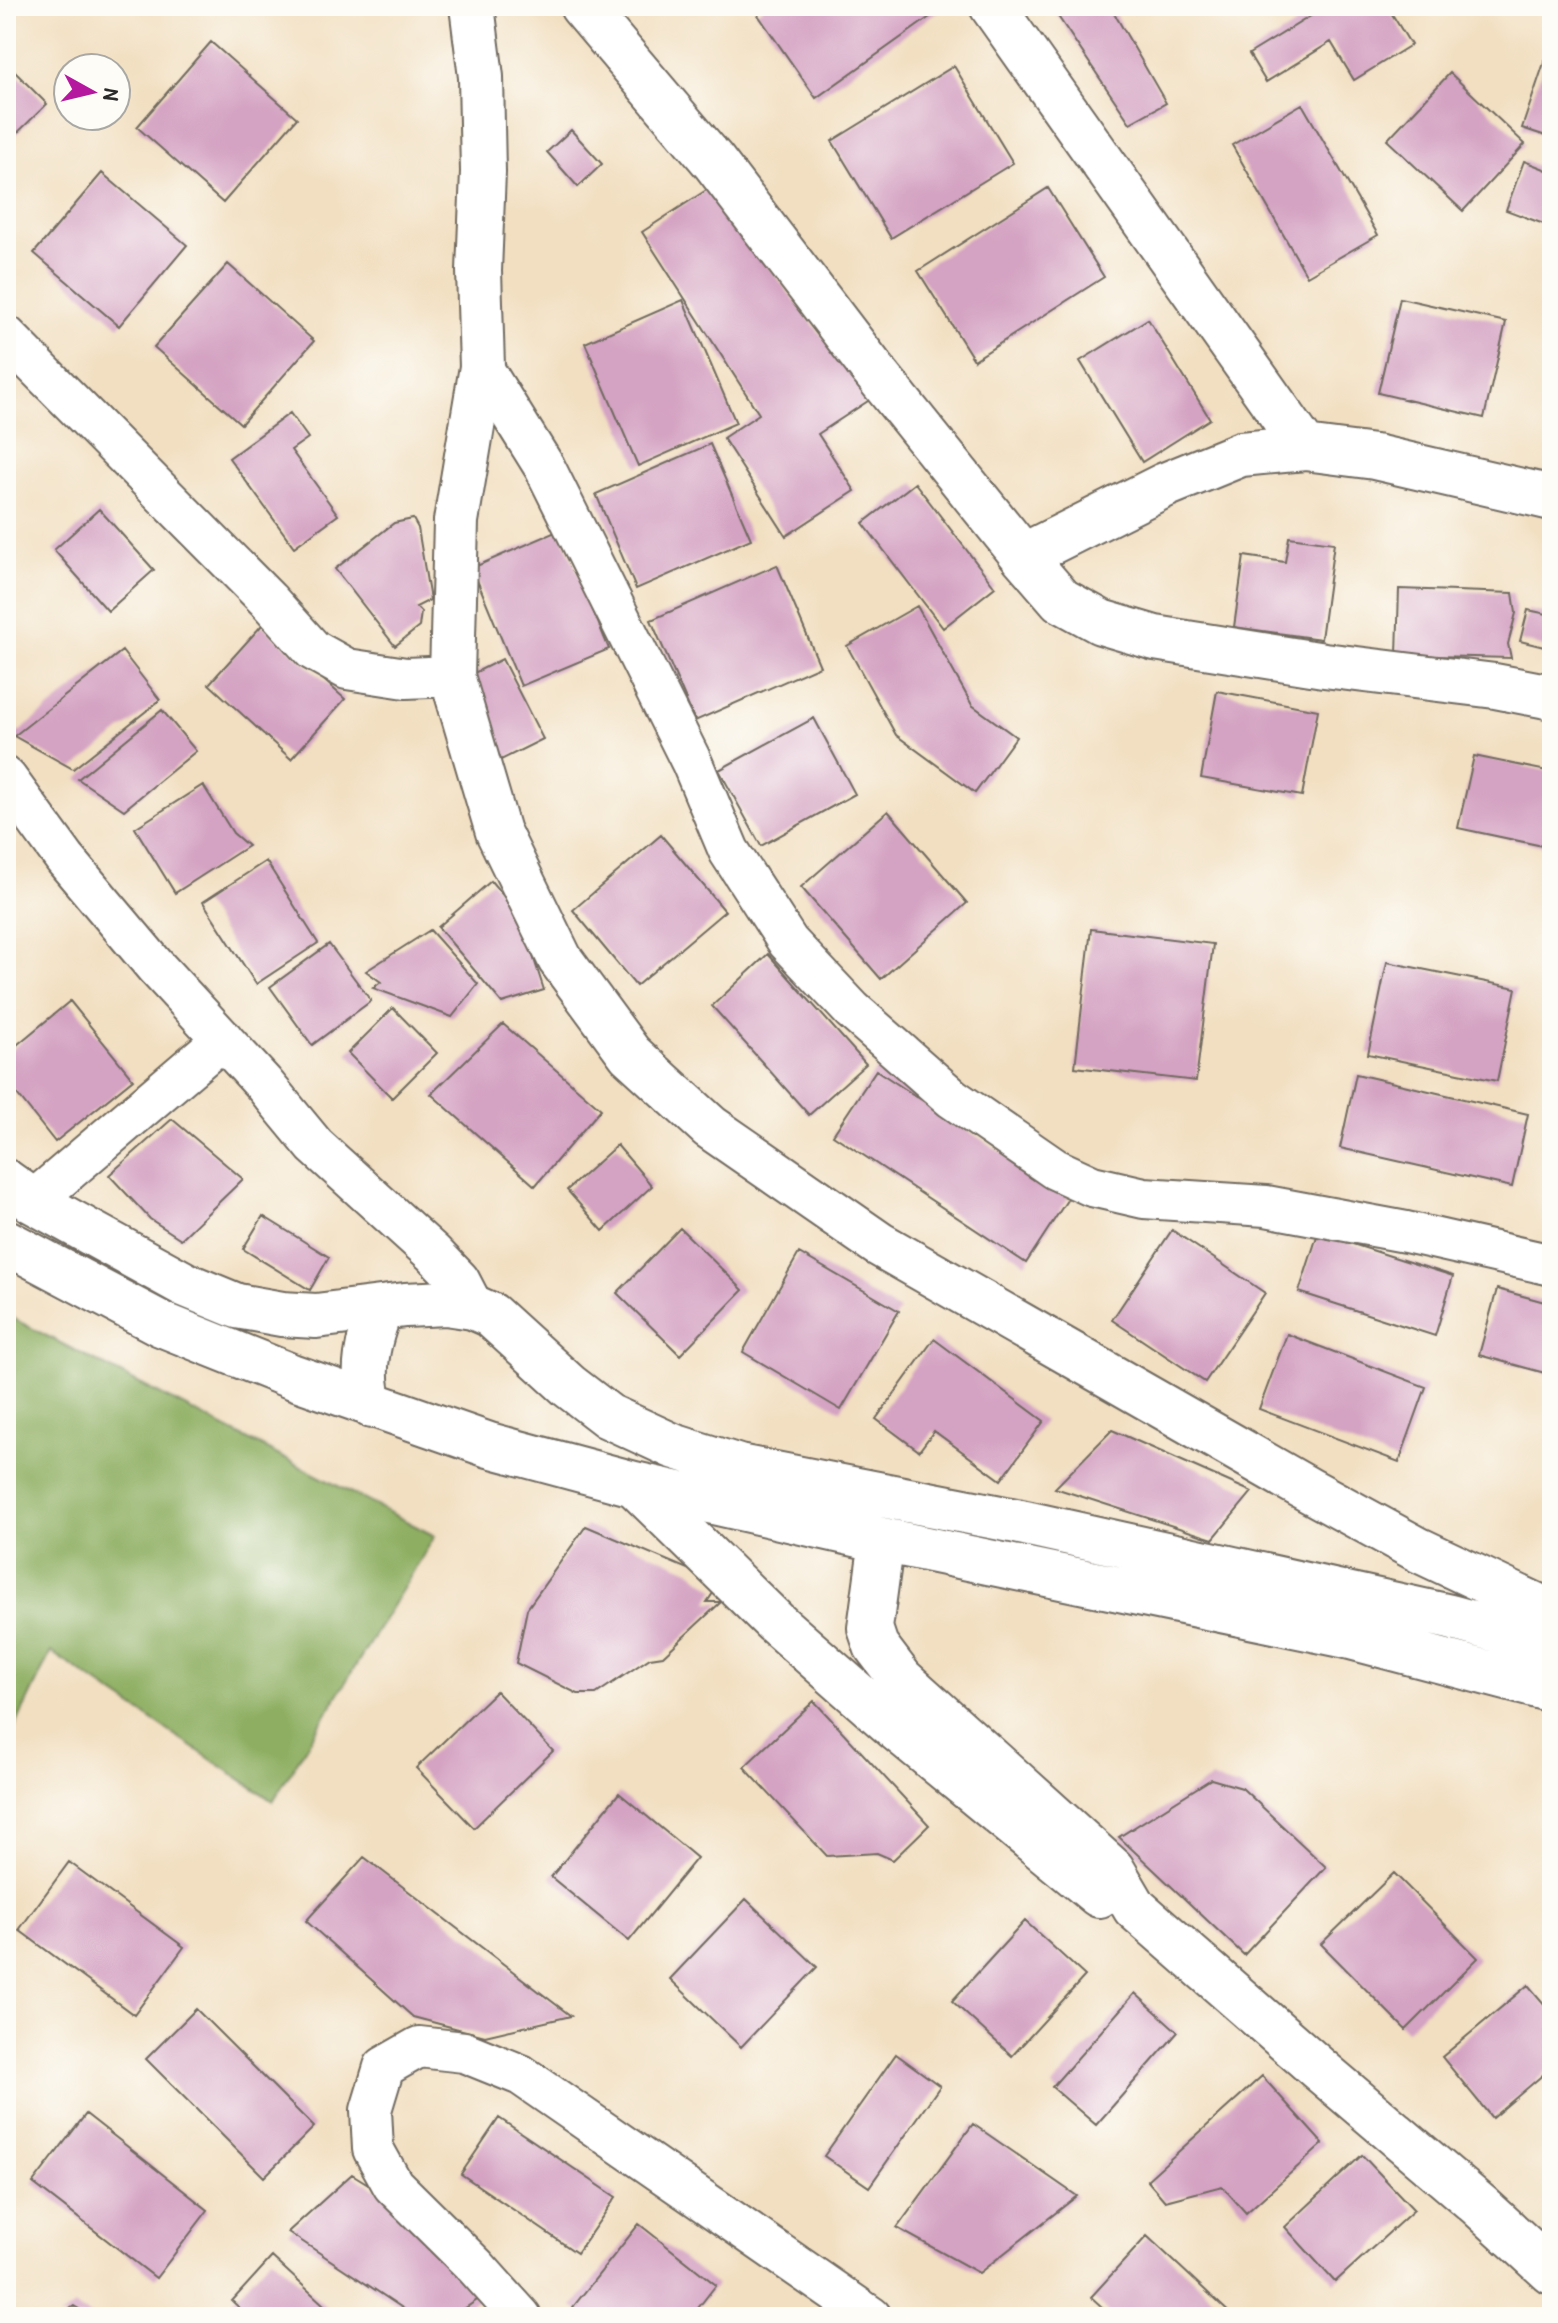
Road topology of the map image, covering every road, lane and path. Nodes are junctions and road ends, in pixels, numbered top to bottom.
1 (472, 6) edge
2 (582, 6) edge
3 (992, 6) edge
4 (6, 336) edge
5 (482, 367) junction
6 (1305, 448) junction
7 (1552, 498) edge
8 (1023, 556) junction
9 (452, 676) junction
10 (1552, 697) edge
11 (6, 778) edge
12 (223, 1039) junction
13 (20, 1192) edge
14 (6, 1242) edge
15 (1552, 1265) edge
16 (473, 1307) junction
17 (381, 1308) junction
18 (372, 1406) junction
19 (634, 1484) junction
20 (882, 1540) junction
21 (1552, 1613) edge
22 (1552, 1645) edge
23 (1552, 1690) edge
24 (1135, 1908) junction
25 (1552, 2272) edge
26 (521, 2317) edge
27 (871, 2317) edge

1 - 5 street
2 - 8 street
3 - 6 street
4 - 9 street
5 - 9 street
5 - 15 street
6 - 7 street
6 - 8 street
8 - 10 street
9 - 21 street
11 - 12 street
12 - 13 street
12 - 16 street
13 - 17 street
14 - 18 street
16 - 17 street
16 - 22 street
17 - 18 street
18 - 19 street
19 - 20 street
19 - 24 street
20 - 23 street
20 - 24 street
24 - 25 street
26 - 27 street

